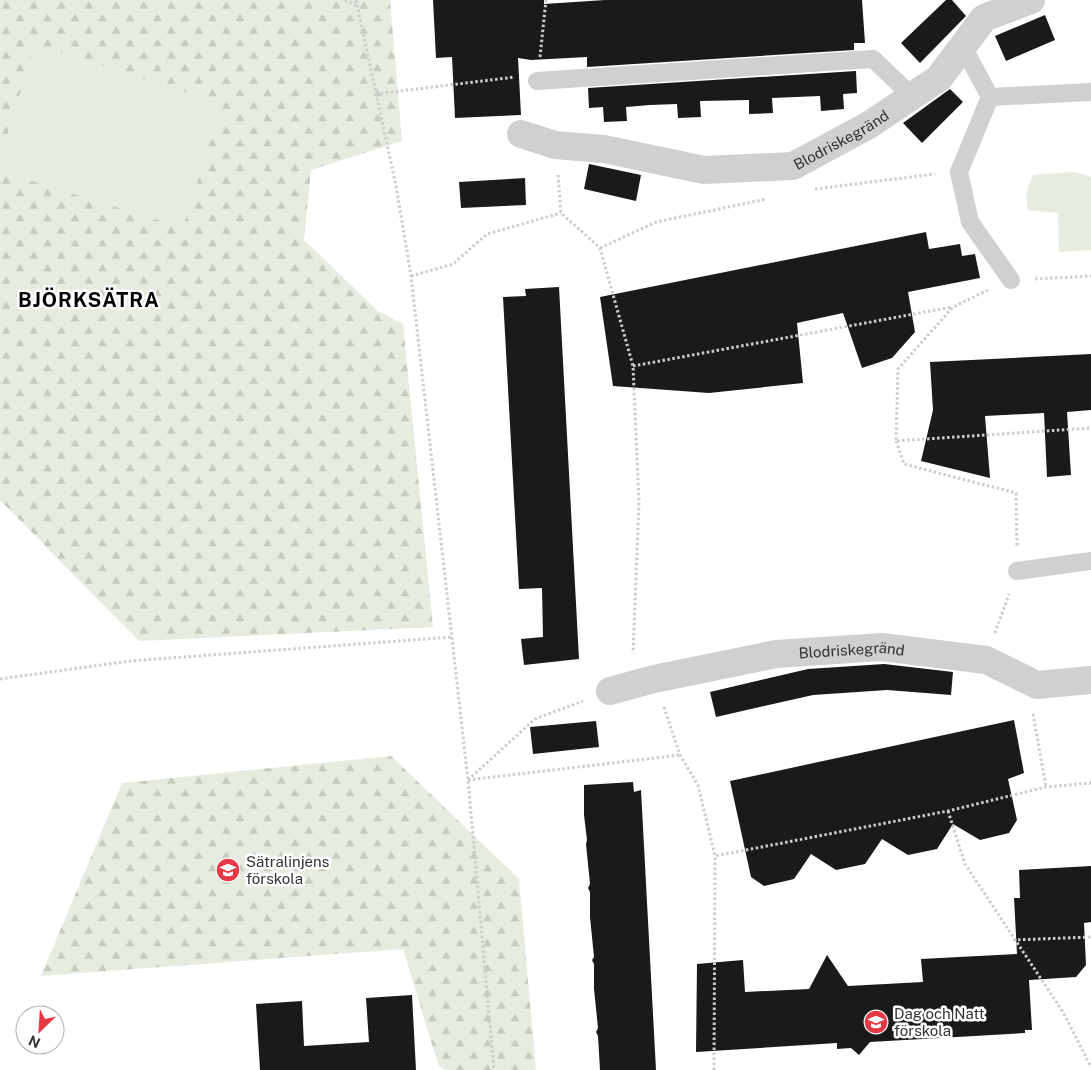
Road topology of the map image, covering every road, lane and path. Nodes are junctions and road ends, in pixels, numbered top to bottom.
1 (345, 0) edge
2 (356, 0) edge
3 (1031, 0) edge
4 (357, 6) junction
5 (963, 47) junction
6 (537, 80) joint
7 (1091, 92) edge
8 (376, 94) junction
9 (912, 96) junction
10 (990, 97) junction
11 (521, 134) dead end
12 (555, 145) junction
13 (960, 172) junction
14 (813, 190) dead end
15 (776, 197) dead end
16 (561, 213) junction
17 (600, 248) junction
18 (411, 276) junction
19 (1091, 276) edge
20 (1011, 280) junction
21 (953, 307) junction
22 (633, 366) junction
23 (1091, 428) edge
24 (896, 441) junction
25 (1091, 561) edge
26 (1017, 571) junction
27 (452, 637) junction
28 (986, 660) junction
29 (0, 679) edge
30 (654, 679) junction
31 (1091, 680) edge
32 (1037, 685) junction
33 (610, 691) joint
34 (680, 755) junction
35 (468, 780) junction
36 (1091, 782) edge
37 (1046, 787) junction
38 (948, 811) junction
39 (715, 856) junction
40 (1091, 937) edge
41 (1013, 940) junction
42 (1091, 1067) edge
43 (494, 1070) edge
44 (714, 1070) edge

1 - 4 path
2 - 4 path
3 - 5 street, Blodriskegränd
4 - 8 path
5 - 9 street, Blodriskegränd
5 - 10 lane
6 - 8 path
6 - 9 lane
7 - 10 lane
8 - 18 path
9 - 12 street, Blodriskegränd
10 - 13 lane
11 - 12 street, Blodriskegränd
12 - 16 path
13 - 14 path
13 - 20 lane
15 - 17 path
16 - 17 path
16 - 18 path
17 - 22 path
18 - 27 path
19 - 20 path
20 - 21 path
21 - 22 path
21 - 24 path
22 - 30 path
23 - 24 path
24 - 26 path
25 - 26 lane
26 - 28 path
27 - 29 path
27 - 35 path
28 - 30 street, Blodriskegränd
28 - 32 street, Blodriskegränd
30 - 33 street, Blodriskegränd
30 - 34 path
31 - 32 street
32 - 37 path
33 - 35 path
34 - 35 path
34 - 39 path
35 - 43 path
36 - 37 path
37 - 38 path
38 - 39 path
38 - 41 path
39 - 44 path
40 - 41 path
41 - 42 path

